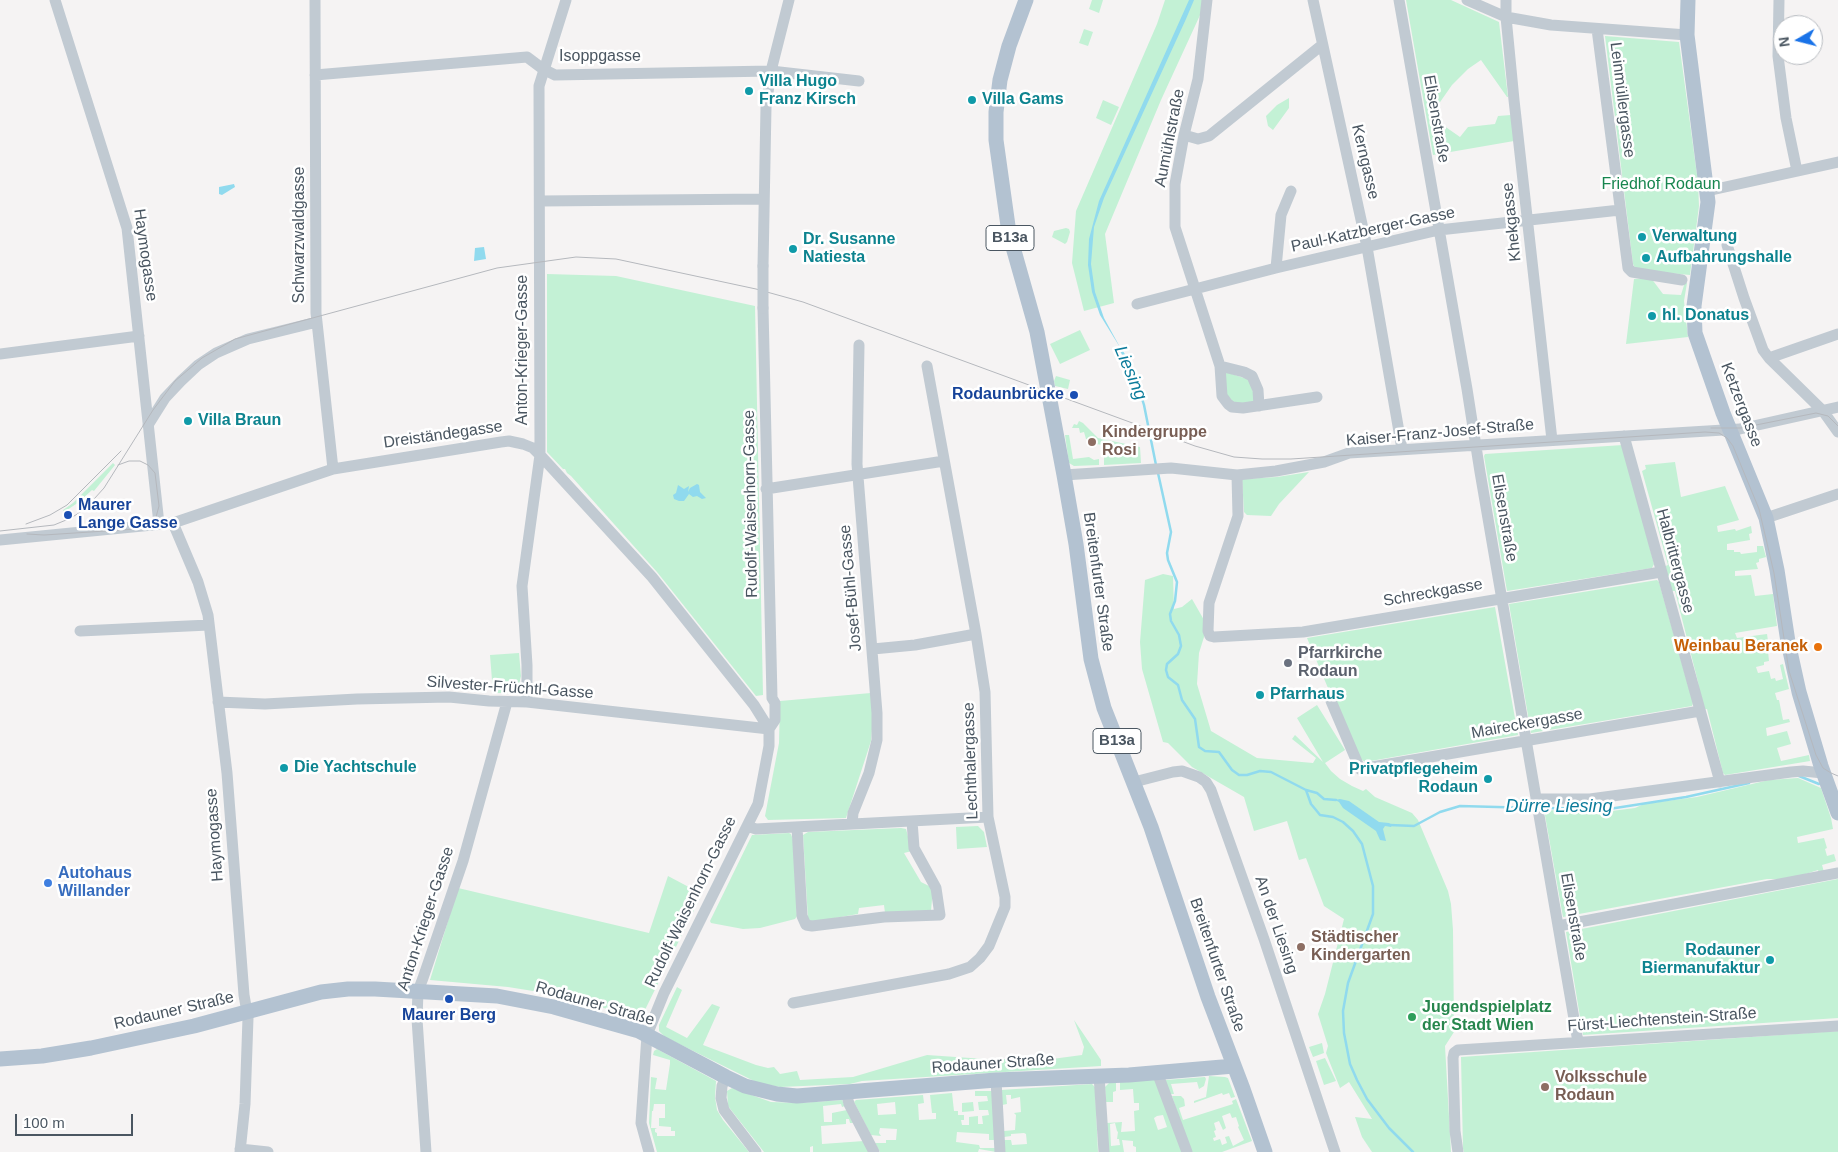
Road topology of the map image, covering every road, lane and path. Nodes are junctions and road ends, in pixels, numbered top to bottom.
1 (55, 0) edge
2 (314, 0) edge
3 (566, 0) edge
4 (788, 0) edge
5 (1026, 0) edge
6 (1207, 0) edge
7 (1313, 0) edge
8 (1399, 0) edge
9 (1467, 0) edge
10 (1506, 0) edge
11 (1688, 0) edge
12 (1779, 0) edge
13 (1506, 17) junction
14 (1597, 28) junction
15 (1687, 35) junction
16 (1322, 45) junction
17 (543, 69) junction
18 (771, 71) junction
19 (315, 75) junction
20 (859, 81) dead end
21 (1184, 136) junction
22 (1838, 162) edge
23 (1797, 171) junction
24 (1291, 191) dead end
25 (1707, 191) junction
26 (764, 199) junction
27 (540, 201) junction
28 (1620, 210) junction
29 (1528, 220) junction
30 (1439, 230) junction
31 (1727, 245) dead end
32 (1367, 247) junction
33 (1276, 268) junction
34 (1682, 280) dead end
35 (1194, 289) junction
36 (1136, 304) dead end
37 (317, 322) junction
38 (1838, 334) edge
39 (139, 336) junction
40 (859, 345) dead end
41 (0, 354) edge
42 (1769, 358) junction
43 (927, 366) dead end
44 (1220, 366) junction
45 (1317, 397) dead end
46 (1259, 406) junction
47 (1838, 407) edge
48 (1823, 411) junction
49 (148, 425) junction
50 (1731, 429) junction
51 (1838, 432) edge
52 (1624, 436) junction
53 (1552, 440) junction
54 (1475, 445) junction
55 (1402, 449) junction
56 (540, 455) junction
57 (944, 461) junction
58 (334, 469) junction
59 (858, 475) junction
60 (1064, 475) junction
61 (1236, 475) junction
62 (766, 490) junction
63 (1838, 494) edge
64 (1766, 518) junction
65 (173, 523) junction
66 (159, 524) junction
67 (0, 540) edge
68 (1661, 572) junction
69 (1501, 598) junction
70 (209, 625) junction
71 (80, 631) dead end
72 (976, 634) junction
73 (873, 649) junction
74 (772, 698) junction
75 (1331, 701) dead end
76 (218, 702) junction
77 (508, 702) junction
78 (527, 702) junction
79 (754, 705) junction
80 (1700, 711) junction
81 (769, 730) junction
82 (1525, 740) junction
83 (1824, 773) junction
84 (1134, 782) junction
85 (1720, 782) junction
86 (1536, 805) junction
87 (1838, 812) edge
88 (988, 817) junction
89 (912, 821) junction
90 (852, 824) junction
91 (747, 826) junction
92 (798, 827) junction
93 (1838, 873) edge
94 (1558, 926) junction
95 (418, 991) junction
96 (793, 1003) dead end
97 (247, 1011) junction
98 (1838, 1026) edge
99 (647, 1035) junction
100 (1578, 1042) junction
101 (0, 1059) edge
102 (1234, 1066) junction
103 (1157, 1072) junction
104 (1099, 1075) junction
105 (726, 1077) junction
106 (996, 1080) junction
107 (846, 1092) junction
108 (240, 1151) edge
109 (268, 1152) edge
110 (426, 1152) edge
111 (649, 1152) edge
112 (756, 1152) edge
113 (874, 1152) edge
114 (1000, 1152) edge
115 (1104, 1152) edge
116 (1186, 1152) edge
117 (1265, 1152) edge
118 (1335, 1152) edge
119 (1458, 1152) edge

1 - 39 street, Haymogasse
2 - 19 street, Schwarzwaldgasse
3 - 17 street, Anton-Krieger-Gasse
4 - 18 street
5 - 60 main road, Breitenfurter Straße / B13a
6 - 21 street, Aumühlstraße
7 - 16 street, Kerngasse
8 - 30 street, Elisenstraße
9 - 13 street
10 - 13 street, Khekgasse
11 - 15 main road, Ketzergasse
12 - 23 street
13 - 14 street
13 - 29 street, Khekgasse
14 - 15 street
14 - 28 street, Leinmüllergasse
15 - 25 main road, Ketzergasse
16 - 21 street
16 - 32 street, Kerngasse
17 - 18 street, Isoppgasse
17 - 19 street, Isoppgasse
17 - 27 street, Anton-Krieger-Gasse
18 - 20 street, Isoppgasse
18 - 26 street
19 - 37 street, Schwarzwaldgasse
21 - 35 street, Aumühlstraße
22 - 23 street
23 - 25 street
24 - 33 street
25 - 50 main road, Ketzergasse
26 - 27 street
26 - 62 street, Rudolf-Waisenhorn-Gasse, bridge
27 - 56 street, Anton-Krieger-Gasse
28 - 29 street, Paul-Katzberger-Gasse
28 - 34 street, Leinmüllergasse
29 - 30 street, Paul-Katzberger-Gasse
29 - 53 street, Khekgasse
30 - 32 street, Paul-Katzberger-Gasse
30 - 54 street, Elisenstraße
31 - 42 street
32 - 33 street, Paul-Katzberger-Gasse
32 - 55 street, Kerngasse
33 - 35 street, Paul-Katzberger-Gasse
35 - 36 street, Paul-Katzberger-Gasse
35 - 44 street, Aumühlstraße
37 - 49 street
37 - 58 street, Schwarzwaldgasse
38 - 42 street
39 - 41 street
39 - 49 street, Haymogasse
40 - 59 street, Josef-Bühl-Gasse
42 - 48 street
43 - 57 street, Lechthalergasse
44 - 46 street
44 - 46 street, Aumühlstraße
45 - 46 street, Aumühlstraße
47 - 48 street, Kaiser-Franz-Josef-Straße
48 - 50 street, Kaiser-Franz-Josef-Straße
48 - 51 street
49 - 66 street, Haymogasse
50 - 52 street, Kaiser-Franz-Josef-Straße
50 - 64 main road, Ketzergasse
52 - 53 street, Kaiser-Franz-Josef-Straße
52 - 68 street, Halbrittergasse
53 - 54 street, Kaiser-Franz-Josef-Straße
54 - 55 street, Kaiser-Franz-Josef-Straße
54 - 69 street, Elisenstraße
55 - 61 street, Kaiser-Franz-Josef-Straße
56 - 58 street, Dreiständegasse
56 - 78 street, Anton-Krieger-Gasse
56 - 79 street, Dreiständegasse
57 - 59 street
57 - 72 street, Lechthalergasse
58 - 65 street, Dreiständegasse
59 - 62 street
59 - 73 street, Josef-Bühl-Gasse
60 - 61 street, Kaiser-Franz-Josef-Straße
60 - 84 main road, Breitenfurter Straße / B13a
61 - 69 street, Schreckgasse
62 - 74 street, Rudolf-Waisenhorn-Gasse
63 - 64 street
64 - 83 main road, Ketzergasse
65 - 66 street, Dreiständegasse
65 - 70 street, Haymogasse
66 - 67 street, Dreiständegasse
68 - 69 street, Schreckgasse
68 - 80 street, Halbrittergasse
69 - 82 street, Elisenstraße
70 - 71 street
70 - 76 street, Haymogasse
72 - 73 street
72 - 88 street, Lechthalergasse
73 - 90 street, Josef-Bühl-Gasse
74 - 79 street
74 - 81 street, Rudolf-Waisenhorn-Gasse
75 - 82 street, Maireckergasse
76 - 77 street, Silvester-Früchtl-Gasse
76 - 97 street, Haymogasse
77 - 78 street, Silvester-Früchtl-Gasse
77 - 95 street, Anton-Krieger-Gasse
78 - 81 street, Silvester-Früchtl-Gasse
79 - 81 street, Dreiständegasse
80 - 82 street, Maireckergasse
80 - 85 street, Halbrittergasse
81 - 91 street, Rudolf-Waisenhorn-Gasse
82 - 86 street, Elisenstraße
83 - 85 street
83 - 87 main road, Ketzergasse
84 - 102 main road, Breitenfurter Straße / B13a
84 - 118 street, An der Liesing
85 - 86 street
86 - 94 street, Elisenstraße
88 - 89 street
88 - 96 street, Lechthalergasse
89 - 90 street
89 - 92 street
90 - 92 street
91 - 92 street
91 - 99 street, Rudolf-Waisenhorn-Gasse
93 - 94 street
94 - 100 street, Elisenstraße
95 - 97 main road, Rodauner Straße
95 - 99 main road, Rodauner Straße
95 - 110 street, Anton-Krieger-Gasse
97 - 101 main road, Rodauner Straße
97 - 108 street, Haymogasse
98 - 100 street, Fürst-Liechtenstein-Straße
99 - 105 main road, Rodauner Straße
99 - 111 street, Rudolf-Waisenhorn-Gasse
100 - 119 street, Fürst-Liechtenstein-Straße
102 - 103 main road, Rodauner Straße
102 - 117 main road, Breitenfurter Straße / B13a
103 - 104 main road, Rodauner Straße
103 - 116 street
104 - 106 main road, Rodauner Straße
104 - 115 street
105 - 107 main road, Rodauner Straße
105 - 112 street
106 - 107 main road, Rodauner Straße
106 - 114 street
107 - 113 street
108 - 109 street

